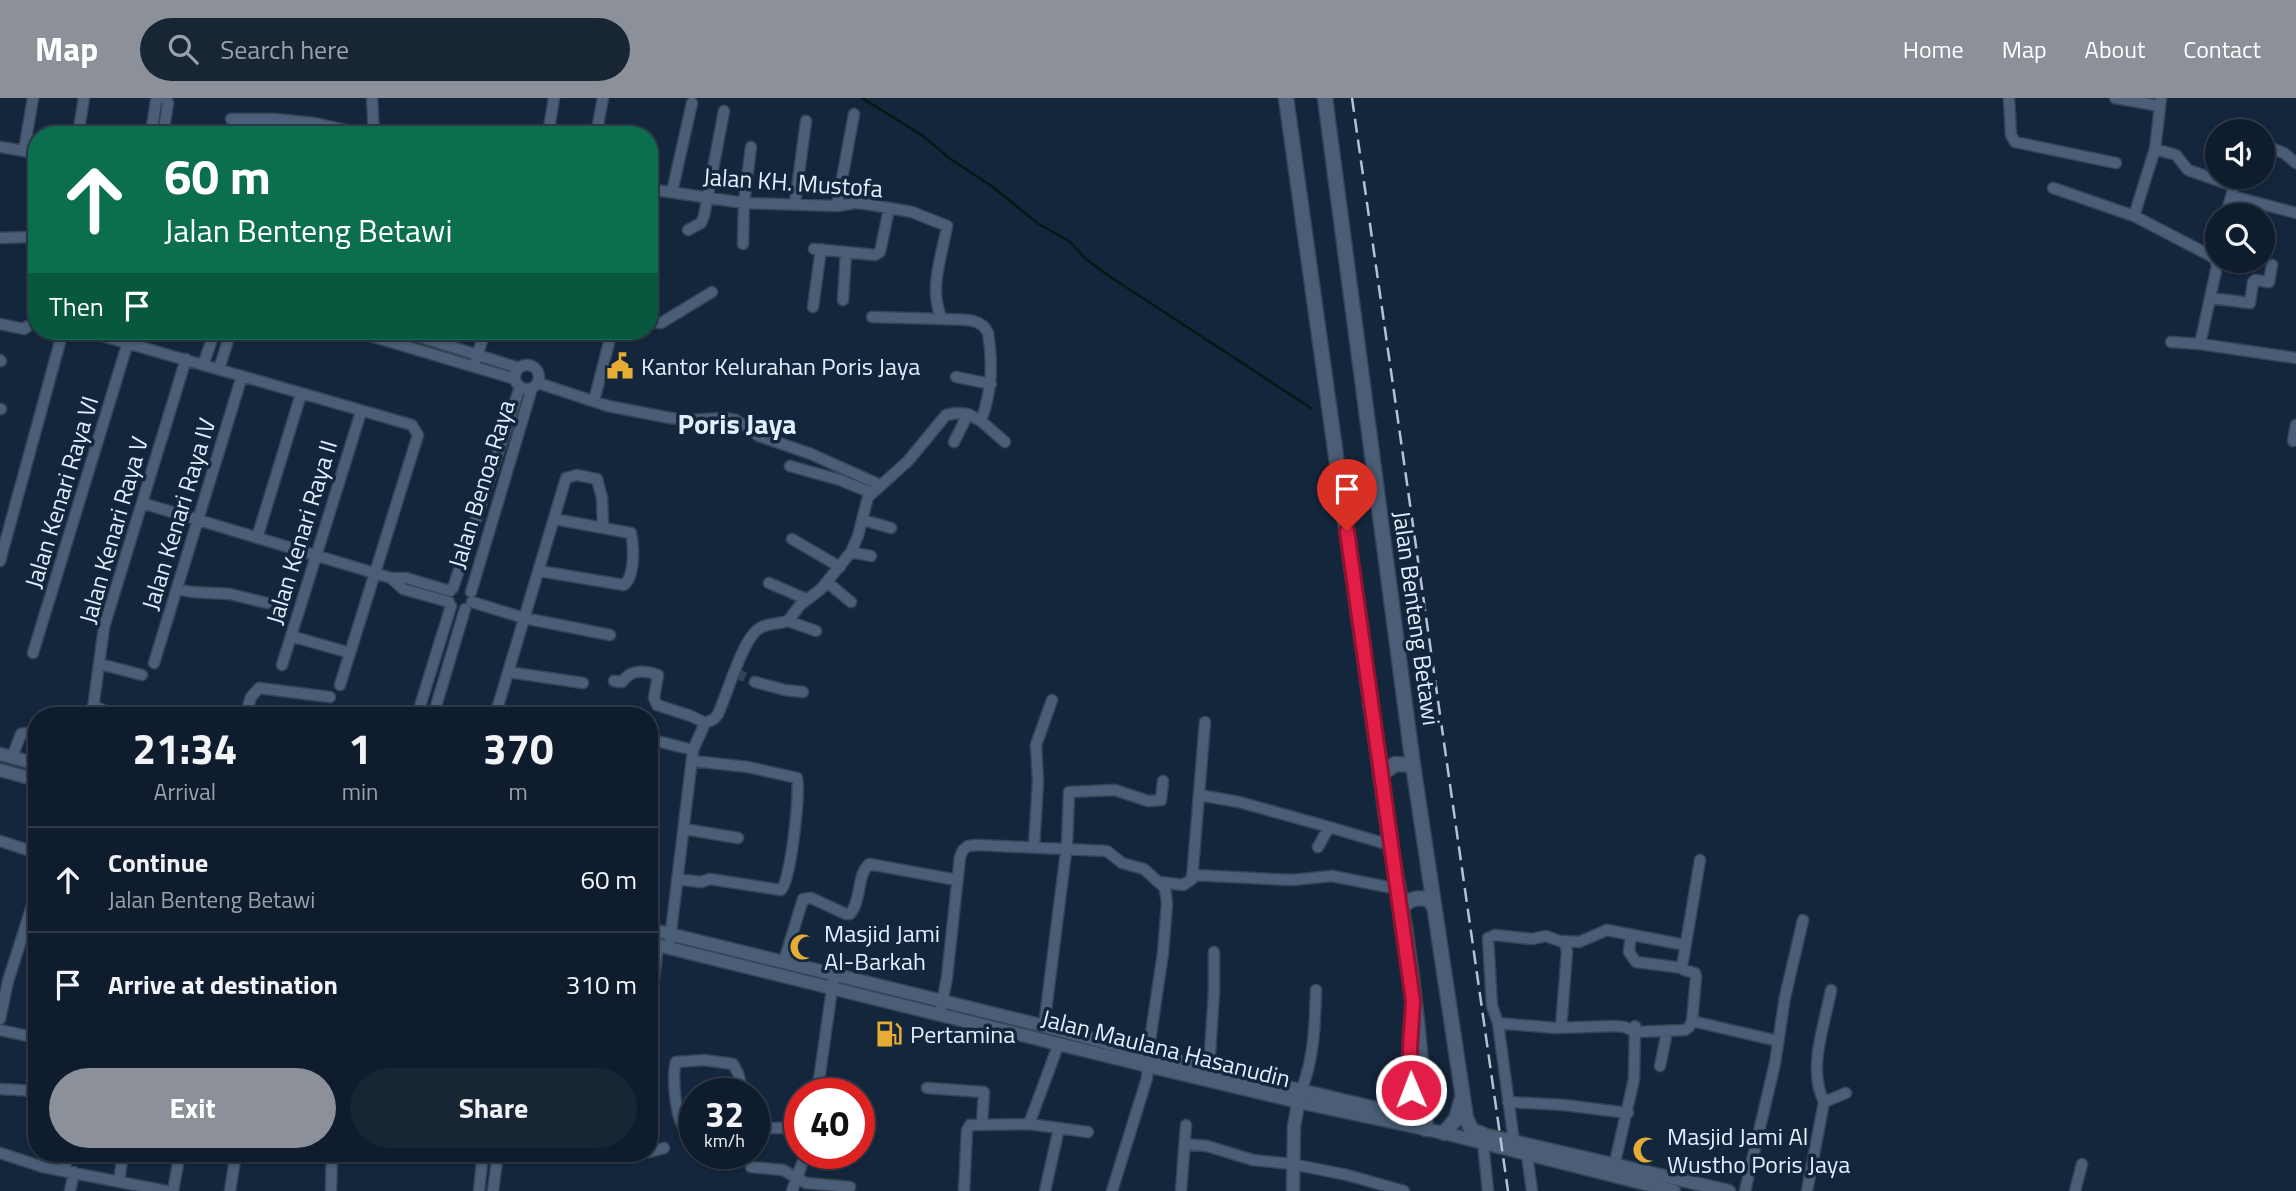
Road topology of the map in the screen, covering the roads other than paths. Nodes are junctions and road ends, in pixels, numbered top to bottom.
1 (33, 98) edge
2 (84, 98) edge
3 (159, 98) edge
4 (166, 98) edge
5 (372, 98) edge
6 (554, 98) edge
7 (603, 98) edge
8 (1325, 98) edge
9 (2009, 98) edge
10 (2115, 98) edge
11 (1287, 99) edge
12 (2160, 102) edge
13 (692, 103) dead end
14 (724, 111) dead end
15 (854, 114) dead end
16 (231, 119) dead end
17 (806, 121) dead end
18 (28, 126) edge
19 (79, 126) edge
20 (152, 126) edge
21 (164, 126) edge
22 (328, 126) edge
23 (374, 126) edge
24 (549, 126) edge
25 (598, 126) edge
26 (28, 127) edge
27 (0, 147) edge
28 (751, 147) dead end
29 (2155, 149) junction
30 (2275, 150) edge
31 (24, 151) junction
32 (28, 152) edge
33 (2116, 163) dead end
34 (2296, 163) edge
35 (2053, 188) dead end
36 (658, 190) edge
37 (672, 192) junction
38 (2232, 196) junction
39 (706, 198) junction
40 (744, 203) junction
41 (795, 203) junction
42 (2230, 203) edge
43 (836, 206) junction
44 (889, 209) junction
45 (2296, 213) edge
46 (2134, 216) junction
47 (688, 230) dead end
48 (28, 237) edge
49 (0, 238) edge
50 (743, 244) dead end
51 (846, 252) junction
52 (2205, 253) edge
53 (2215, 273) edge
54 (2271, 273) edge
55 (712, 292) dead end
56 (2211, 298) junction
57 (843, 300) dead end
58 (813, 307) dead end
59 (872, 317) dead end
60 (942, 319) junction
61 (658, 323) edge
62 (0, 324) edge
63 (28, 326) dead end
64 (61, 340) edge
65 (120, 340) edge
66 (212, 340) edge
67 (228, 340) edge
68 (403, 340) edge
69 (432, 340) edge
70 (482, 340) edge
71 (610, 340) edge
72 (128, 342) junction
73 (2171, 342) dead end
74 (2200, 344) junction
75 (478, 354) junction
76 (2296, 358) edge
77 (186, 359) junction
78 (203, 365) junction
79 (474, 366) junction
80 (219, 369) junction
81 (242, 376) junction
82 (956, 377) dead end
83 (518, 378) junction
84 (991, 384) junction
85 (535, 385) junction
86 (301, 394) junction
87 (594, 401) junction
88 (360, 412) junction
89 (968, 414) junction
90 (981, 421) junction
91 (2296, 425) edge
92 (2293, 441) dead end
93 (954, 442) dead end
94 (1005, 442) dead end
95 (790, 466) dead end
96 (876, 489) junction
97 (142, 503) junction
98 (554, 519) junction
99 (863, 520) junction
100 (198, 521) junction
101 (603, 527) junction
102 (891, 528) dead end
103 (257, 538) junction
104 (792, 539) dead end
105 (850, 552) junction
106 (316, 556) junction
107 (871, 556) dead end
108 (0, 561) edge
109 (840, 567) junction
110 (539, 571) junction
111 (375, 573) junction
112 (827, 582) junction
113 (769, 583) dead end
114 (177, 589) junction
115 (451, 597) junction
116 (806, 599) junction
117 (469, 601) junction
118 (851, 601) dead end
119 (267, 603) dead end
120 (524, 618) junction
121 (788, 621) junction
122 (816, 631) dead end
123 (610, 635) dead end
124 (291, 636) junction
125 (33, 653) dead end
126 (350, 653) junction
127 (154, 663) dead end
128 (100, 664) junction
129 (282, 665) dead end
130 (508, 672) junction
131 (142, 675) dead end
132 (614, 681) dead end
133 (755, 682) tunnel mouth
134 (583, 683) dead end
135 (340, 685) dead end
136 (803, 692) dead end
137 (330, 697) dead end
138 (1052, 700) dead end
139 (94, 707) edge
140 (248, 707) edge
141 (420, 707) edge
142 (436, 707) edge
143 (498, 707) edge
144 (705, 723) junction
145 (1205, 723) dead end
146 (28, 732) edge
147 (658, 742) edge
148 (11, 751) edge
149 (692, 755) junction
150 (28, 760) edge
151 (1413, 765) junction
152 (0, 769) edge
153 (1382, 774) junction
154 (28, 777) edge
155 (1163, 781) dead end
156 (1199, 795) junction
157 (1329, 827) junction
158 (684, 829) junction
159 (738, 838) dead end
160 (0, 841) edge
161 (1390, 845) junction
162 (1034, 847) junction
163 (1318, 847) dead end
164 (28, 850) edge
165 (1065, 850) junction
166 (1700, 860) dead end
167 (1192, 875) junction
168 (677, 879) junction
169 (957, 880) junction
170 (1160, 882) junction
171 (1398, 889) junction
172 (1433, 905) junction
173 (1401, 909) junction
174 (28, 915) edge
175 (1803, 920) dead end
176 (1631, 935) junction
177 (663, 939) edge
178 (1563, 941) junction
179 (1685, 945) junction
180 (1213, 952) dead end
181 (784, 961) junction
182 (658, 967) edge
183 (1683, 968) junction
184 (833, 981) junction
185 (4, 983) edge
186 (1316, 990) dead end
187 (1831, 990) dead end
188 (943, 996) junction
189 (1413, 1001) junction
190 (940, 1015) junction
191 (0, 1019) edge
192 (1692, 1021) junction
193 (1045, 1022) junction
194 (1498, 1023) junction
195 (1015, 1026) junction
196 (1561, 1028) junction
197 (1635, 1029) junction
198 (0, 1030) edge
199 (1667, 1032) junction
200 (28, 1036) edge
201 (1779, 1041) junction
202 (1059, 1043) junction
203 (1149, 1052) junction
204 (1660, 1066) dead end
205 (1209, 1069) junction
206 (739, 1078) edge
207 (819, 1078) edge
208 (927, 1088) dead end
209 (0, 1089) edge
210 (28, 1091) edge
211 (1462, 1093) junction
212 (1846, 1093) dead end
213 (1299, 1097) junction
214 (1508, 1101) junction
215 (1824, 1101) junction
216 (1628, 1113) junction
217 (679, 1119) edge
218 (982, 1123) junction
219 (1030, 1124) junction
220 (1186, 1125) dead end
221 (1059, 1128) junction
222 (1426, 1129) junction
223 (1088, 1132) dead end
224 (1444, 1133) junction
225 (1483, 1139) junction
226 (1185, 1144) junction
227 (664, 1148) dead end
228 (1522, 1148) junction
229 (658, 1150) edge
230 (0, 1153) edge
231 (68, 1162) edge
232 (122, 1162) edge
233 (178, 1162) edge
234 (235, 1162) edge
235 (332, 1162) edge
236 (483, 1162) edge
237 (497, 1162) edge
238 (1292, 1164) junction
239 (2082, 1164) dead end
240 (770, 1169) edge
241 (801, 1169) edge
242 (1613, 1170) junction
243 (69, 1171) junction
244 (798, 1179) junction
245 (119, 1181) junction
246 (850, 1187) dead end
247 (1746, 1187) edge
248 (1653, 1189) edge
249 (70, 1191) edge
250 (166, 1191) edge
251 (173, 1191) edge
252 (230, 1191) edge
253 (331, 1191) edge
254 (479, 1191) edge
255 (493, 1191) edge
256 (792, 1191) edge
257 (964, 1191) edge
258 (1045, 1191) edge
259 (1112, 1191) edge
260 (1181, 1191) edge
261 (1293, 1191) edge
262 (1404, 1191) edge
263 (1488, 1191) edge
264 (1532, 1191) edge
265 (1674, 1191) edge
266 (1729, 1191) edge
267 (1807, 1191) edge
268 (2076, 1191) edge

1 - 18 street
2 - 19 street
3 - 20 street
4 - 21 street
5 - 23 street
6 - 24 street
7 - 25 street
8 - 151 main road, Jalan Benteng Betawi
9 - 33 street
10 - 12 street
11 - 153 main road
12 - 29 street
13 - 37 street
14 - 39 street
15 - 43 street
16 - 22 street
17 - 41 street
26 - 31 street
27 - 31 street
28 - 40 street
29 - 38 street
29 - 46 street
30 - 34 street
31 - 32 street
35 - 46 street
36 - 37 street, Jalan KH. Mustofa
37 - 39 street, Jalan KH. Mustofa
38 - 42 street
38 - 45 street
39 - 40 street, Jalan KH. Mustofa
39 - 47 street
40 - 41 street, Jalan KH. Mustofa
40 - 50 street
41 - 43 street, Jalan KH. Mustofa
43 - 44 street, Jalan KH. Mustofa
44 - 51 street
44 - 60 street, Jalan KH. Mustofa
46 - 52 street
48 - 49 street
51 - 57 street
51 - 58 street
53 - 56 street
54 - 56 street
55 - 61 street
56 - 74 street
59 - 60 street
60 - 84 street
62 - 63 street
64 - 108 street
65 - 72 street
66 - 78 street
67 - 80 street
68 - 79 street, Jalan Benoa Raya
69 - 75 street, Jalan Benoa Raya
70 - 75 street
71 - 87 street
72 - 77 street
72 - 125 street, Jalan Kenari Raya VI
73 - 74 street
74 - 76 street
75 - 79 street
75 - 83 street, Jalan Benoa Raya
77 - 78 street
77 - 97 street, Jalan Kenari Raya V
78 - 80 street
79 - 83 street, Jalan Benoa Raya
80 - 81 street
81 - 86 street
81 - 100 street, Jalan Kenari Raya IV
82 - 84 street
83 - 85 street, Jalan Benoa Raya
83 - 85 street, Jalan Benoa Raya
83 - 115 street, Jalan Benoa Raya
84 - 90 street
85 - 87 street
85 - 117 street, Jalan Benoa Raya
86 - 88 street
86 - 103 street
87 - 96 street
88 - 106 street, Jalan Kenari Raya II
88 - 111 street
89 - 90 street
89 - 93 street
89 - 96 street
90 - 94 street
91 - 92 street
95 - 96 street
96 - 99 street
97 - 100 street
97 - 128 street, Jalan Kenari Raya V
98 - 101 street
98 - 101 street
98 - 110 street
99 - 102 street
99 - 105 street
100 - 103 street
100 - 114 street, Jalan Kenari Raya IV
101 - 110 street
103 - 106 street
104 - 109 street
105 - 107 street
105 - 109 street
106 - 111 street
106 - 124 street, Jalan Kenari Raya II
109 - 112 street
110 - 120 street
111 - 115 street
111 - 126 street
112 - 116 street
112 - 118 street
113 - 116 street
114 - 119 street
114 - 127 street, Jalan Kenari Raya IV
115 - 117 street
115 - 117 street
115 - 141 street, Jalan Benoa Raya
116 - 121 street
117 - 120 street
117 - 142 street, Jalan Benoa Raya
120 - 123 street
120 - 130 street
121 - 122 street
121 - 144 street
124 - 126 street
124 - 129 street, Jalan Kenari Raya II
126 - 135 street
128 - 131 street
128 - 139 street, Jalan Kenari Raya V
130 - 134 street
130 - 143 street
132 - 144 street
133 - 136 street
137 - 140 street
138 - 162 street
144 - 149 street
145 - 156 street
146 - 148 street
147 - 149 street
148 - 150 street
149 - 158 street
149 - 168 street
151 - 153 main road
151 - 172 main road, Jalan Benteng Betawi
152 - 154 street
153 - 161 main road
155 - 165 street
156 - 157 street
156 - 167 street
157 - 161 street
157 - 163 street
158 - 159 street
158 - 168 street
160 - 164 street
161 - 171 main road
162 - 165 street
162 - 169 street
165 - 170 street
165 - 193 street
166 - 179 street
167 - 170 street
167 - 171 street
168 - 177 street
169 - 181 street
169 - 188 street
170 - 203 street
171 - 173 main road
172 - 173 main road
172 - 211 main road, Jalan Benteng Betawi
173 - 189 main road
174 - 185 street
175 - 201 street
176 - 178 street
176 - 179 street
176 - 183 street
177 - 181 street, Jalan Maulana Hasanudin
177 - 182 street
177 - 184 street, Jalan Maulana Hasanudin
178 - 194 street
178 - 196 street
179 - 183 street
180 - 205 street
181 - 184 street, Jalan Maulana Hasanudin
183 - 192 street
184 - 188 street, Jalan Maulana Hasanudin
184 - 190 street, Jalan Maulana Hasanudin
184 - 207 street
185 - 191 street
186 - 213 street
187 - 215 street
188 - 190 street
188 - 195 street, Jalan Maulana Hasanudin
189 - 213 street, Jalan Maulana Hasanudin
189 - 222 main road
190 - 195 street, Jalan Maulana Hasanudin
192 - 199 street
192 - 201 street
193 - 195 street, Jalan Maulana Hasanudin
193 - 203 street, Jalan Maulana Hasanudin
194 - 196 street
194 - 214 street
195 - 202 street, Jalan Maulana Hasanudin
196 - 197 street
197 - 199 street
197 - 216 street
198 - 200 street
199 - 204 street
201 - 247 street
202 - 203 street, Jalan Maulana Hasanudin
202 - 219 street
203 - 205 street, Jalan Maulana Hasanudin
203 - 213 street, Jalan Maulana Hasanudin
203 - 259 street
205 - 213 street, Jalan Maulana Hasanudin
206 - 217 street
208 - 218 street
209 - 210 street
211 - 224 main road
211 - 225 main road, Jalan Benteng Betawi
212 - 215 street
213 - 222 street, Jalan Maulana Hasanudin
213 - 238 street
214 - 216 street
214 - 228 street
215 - 267 street
216 - 242 street
218 - 219 street
218 - 257 street
219 - 221 street
220 - 226 street
221 - 223 street
221 - 258 street
222 - 224 street, Jalan Maulana Hasanudin
224 - 225 street, Jalan Maulana Hasanudin
225 - 228 street, Jalan Maulana Hasanudin
225 - 228 street, Jalan Maulana Hasanudin
225 - 263 street
226 - 238 street
226 - 260 street
227 - 229 street
228 - 242 street, Jalan Maulana Hasanudin
228 - 264 street
230 - 243 street
231 - 243 street
232 - 245 street
233 - 251 street
234 - 252 street
235 - 253 street
236 - 254 street
237 - 255 street
238 - 261 street
238 - 262 street
239 - 268 street
240 - 244 street
241 - 244 street
242 - 248 street, Jalan Maulana Hasanudin
242 - 266 street, Jalan Maulana Hasanudin
243 - 245 street
243 - 249 street
244 - 246 street
244 - 256 street
245 - 250 street
248 - 265 street, Jalan Maulana Hasanudin

